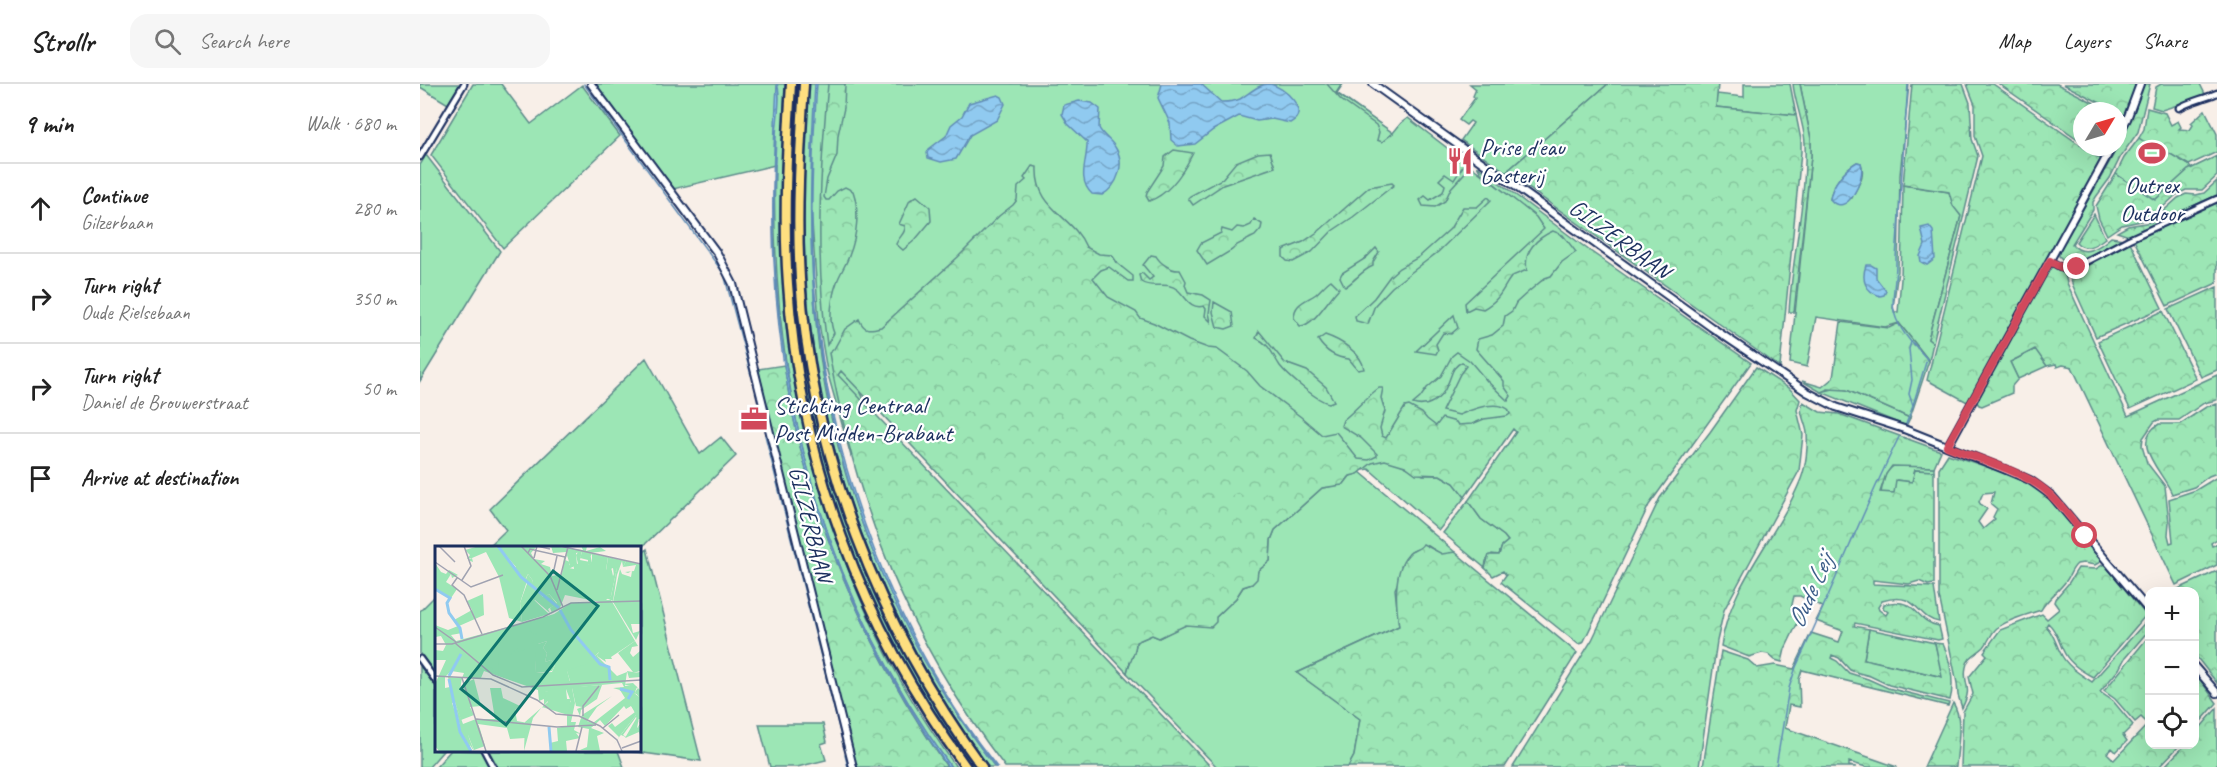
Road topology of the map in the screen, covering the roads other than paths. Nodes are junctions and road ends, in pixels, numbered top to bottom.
1 (464, 84) edge
2 (591, 84) edge
3 (791, 84) edge
4 (804, 84) edge
5 (1373, 84) edge
6 (2140, 84) edge
7 (2217, 93) edge
8 (2179, 108) dead end
9 (2127, 119) edge
10 (2107, 156) edge
11 (420, 158) edge
12 (2217, 199) edge
13 (2050, 261) junction
14 (1947, 446) junction
15 (2145, 606) edge
16 (420, 659) edge
17 (2199, 672) edge
18 (435, 680) edge
19 (2217, 693) edge
20 (485, 752) edge
21 (493, 767) edge
22 (853, 767) edge
23 (966, 767) edge
24 (982, 767) edge

1 - 11 street
2 - 22 street, GILZERBAAN
3 - 23 highway
4 - 24 highway
5 - 14 street, GILZERBAAN
6 - 9 street
7 - 8 street
10 - 13 street
12 - 13 street
13 - 14 street
14 - 15 street, GILZERBAAN
16 - 18 street
17 - 19 street
20 - 21 street

